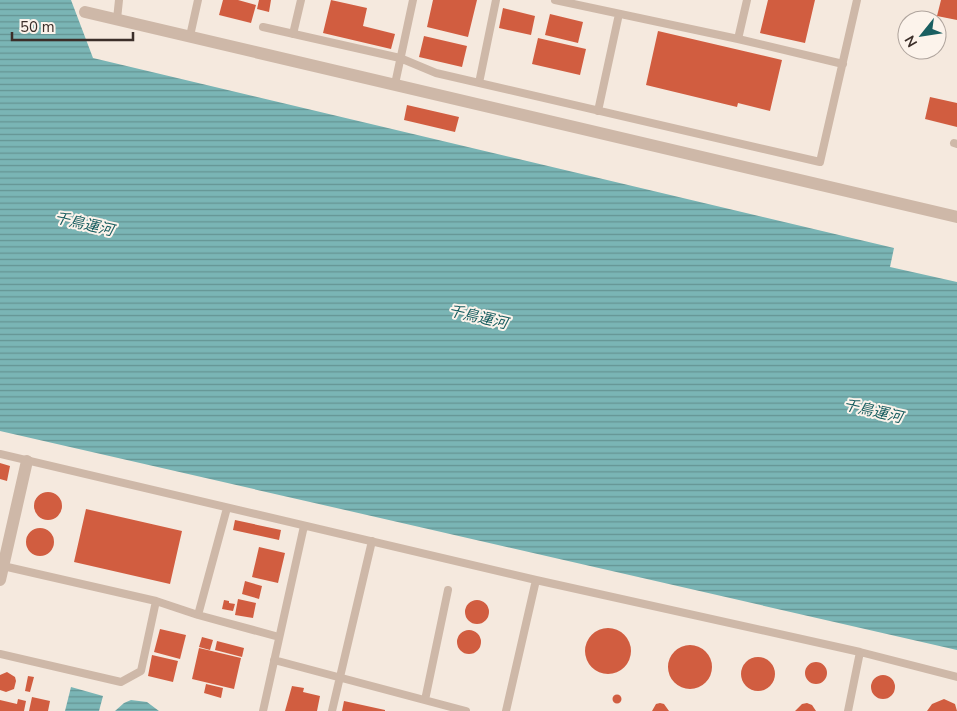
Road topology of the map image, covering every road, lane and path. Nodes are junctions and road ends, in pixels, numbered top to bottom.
1 (119, 0) edge
2 (198, 0) edge
3 (301, 0) edge
4 (413, 0) edge
5 (496, 0) edge
6 (555, 0) edge
7 (748, 0) edge
8 (857, 0) edge
9 (85, 12) dead end
10 (619, 14) junction
11 (117, 18) junction
12 (264, 27) dead end
13 (293, 34) junction
14 (190, 36) junction
15 (738, 40) junction
16 (400, 58) junction
17 (843, 64) junction
18 (394, 84) junction
19 (479, 84) junction
20 (598, 111) junction
21 (957, 217) edge
22 (0, 454) edge
23 (27, 461) junction
24 (227, 508) junction
25 (304, 526) junction
26 (372, 541) junction
27 (3, 566) junction
28 (0, 580) edge
29 (536, 580) junction
30 (448, 590) dead end
31 (156, 601) junction
32 (198, 615) junction
33 (279, 637) junction
34 (860, 652) junction
35 (0, 654) edge
36 (274, 660) junction
37 (957, 677) edge
38 (340, 678) junction
39 (425, 700) junction
40 (450, 709) edge
41 (263, 711) edge
42 (332, 711) edge
43 (466, 711) edge
44 (506, 711) edge
45 (848, 711) edge

1 - 11 lane
2 - 14 lane
3 - 13 lane
4 - 16 lane
5 - 19 lane
6 - 10 lane
7 - 15 lane
8 - 17 lane
9 - 11 street
10 - 15 lane
10 - 20 lane
11 - 14 street
12 - 13 lane
13 - 16 lane
14 - 18 street
15 - 17 lane
16 - 18 lane
16 - 19 lane
17 - 20 lane
18 - 21 street
19 - 20 lane
22 - 23 lane
23 - 24 lane
23 - 27 street
24 - 25 lane
24 - 32 lane
25 - 26 lane
25 - 33 lane
26 - 29 lane
26 - 38 lane
27 - 28 street
27 - 31 lane
29 - 34 lane
29 - 44 lane
30 - 39 lane
31 - 32 lane
31 - 35 lane
32 - 33 lane
33 - 36 lane
34 - 37 lane
34 - 45 lane
36 - 38 lane
36 - 41 lane
38 - 39 lane
38 - 42 lane
39 - 40 lane
40 - 43 lane

